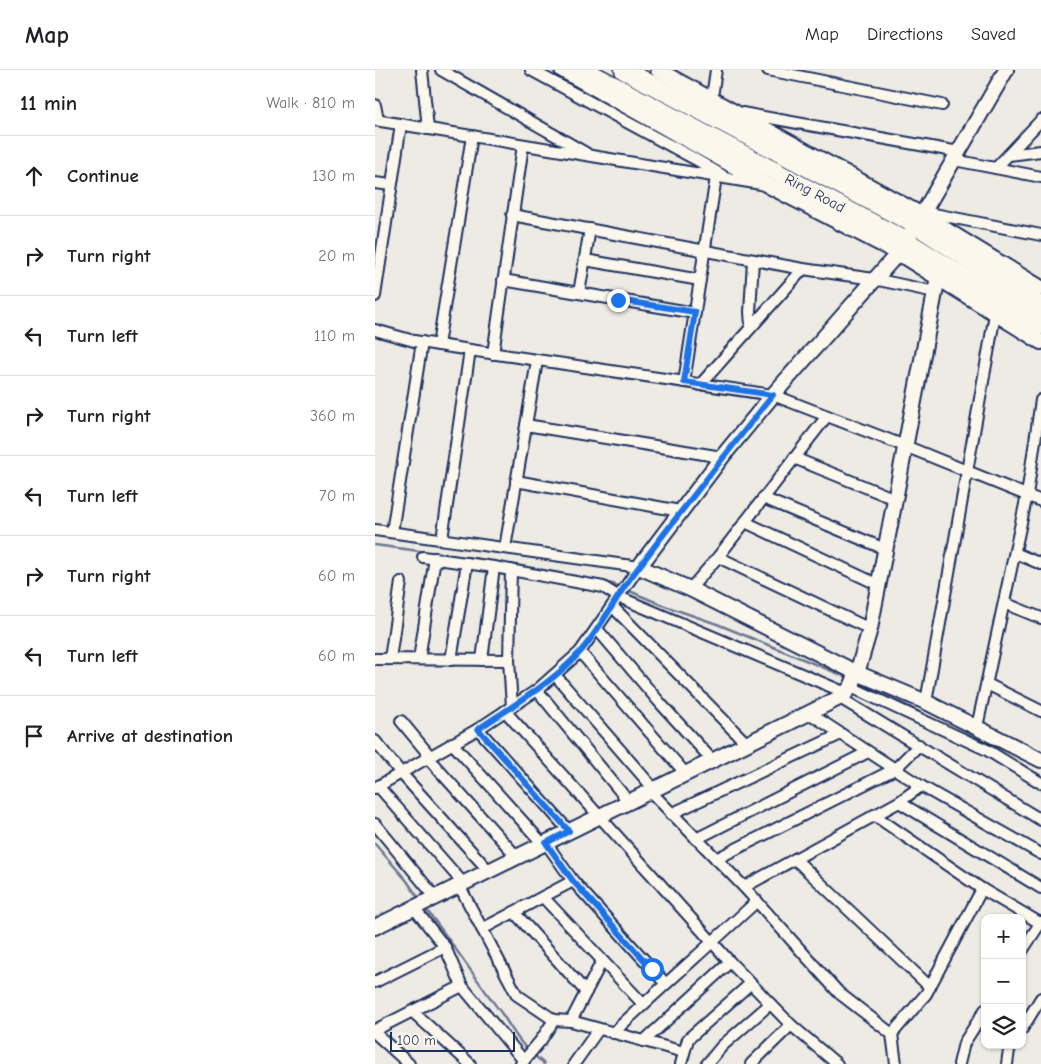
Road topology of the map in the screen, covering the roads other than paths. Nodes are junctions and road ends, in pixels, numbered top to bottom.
1 (422, 70) edge
2 (441, 70) edge
3 (531, 70) edge
4 (562, 70) edge
5 (584, 70) edge
6 (624, 70) edge
7 (658, 70) edge
8 (716, 70) edge
9 (768, 70) edge
10 (1006, 70) edge
11 (375, 105) edge
12 (942, 105) dead end
13 (710, 107) junction
14 (731, 111) junction
15 (376, 120) edge
16 (1041, 120) edge
17 (401, 124) junction
18 (428, 129) junction
19 (472, 136) junction
20 (523, 145) junction
21 (1041, 151) edge
22 (592, 156) junction
23 (956, 156) junction
24 (1009, 156) junction
25 (996, 168) junction
26 (1041, 176) edge
27 (716, 177) junction
28 (727, 179) junction
29 (375, 183) edge
30 (391, 185) junction
31 (769, 186) junction
32 (513, 215) junction
33 (921, 218) junction
34 (590, 230) junction
35 (379, 231) edge
36 (1041, 235) edge
37 (902, 247) junction
38 (705, 251) junction
39 (585, 260) junction
40 (753, 260) junction
41 (803, 269) junction
42 (377, 273) edge
43 (938, 277) junction
44 (874, 279) junction
45 (503, 280) junction
46 (700, 280) junction
47 (1041, 288) edge
48 (935, 292) junction
49 (579, 293) junction
50 (375, 296) edge
51 (1041, 306) edge
52 (695, 312) junction
53 (995, 314) junction
54 (1041, 325) edge
55 (751, 326) junction
56 (375, 330) edge
57 (422, 342) junction
58 (1041, 342) edge
59 (438, 345) junction
60 (470, 350) junction
61 (493, 354) junction
62 (537, 360) junction
63 (684, 382) junction
64 (700, 384) junction
65 (773, 395) junction
66 (1041, 400) edge
67 (827, 416) junction
68 (526, 425) junction
69 (1038, 443) edge
70 (905, 446) junction
71 (722, 457) junction
72 (793, 458) junction
73 (966, 470) junction
74 (516, 481) junction
75 (1027, 496) junction
76 (763, 498) junction
77 (895, 499) junction
78 (1041, 501) edge
79 (680, 512) junction
80 (745, 522) junction
81 (375, 530) edge
82 (392, 532) junction
83 (443, 539) junction
84 (505, 548) junction
85 (885, 549) junction
86 (1015, 553) junction
87 (423, 557) dead end
88 (718, 557) junction
89 (435, 558) junction
90 (467, 563) junction
91 (1041, 564) edge
92 (494, 567) junction
93 (511, 570) junction
94 (635, 572) junction
95 (401, 582) dead end
96 (879, 585) junction
97 (690, 589) junction
98 (620, 594) junction
99 (1004, 602) junction
100 (613, 607) junction
101 (1041, 618) edge
102 (597, 629) junction
103 (870, 629) junction
104 (580, 652) junction
105 (375, 659) edge
106 (390, 659) junction
107 (419, 659) junction
108 (451, 660) junction
109 (482, 660) junction
110 (509, 660) junction
111 (555, 675) junction
112 (987, 684) junction
113 (850, 685) junction
114 (537, 690) junction
115 (926, 702) junction
116 (508, 709) junction
117 (1041, 711) edge
118 (809, 713) junction
119 (401, 720) dead end
120 (977, 727) junction
121 (478, 729) junction
122 (841, 734) junction
123 (375, 741) edge
124 (452, 743) junction
125 (747, 744) junction
126 (919, 745) junction
127 (868, 752) junction
128 (428, 757) junction
129 (1041, 760) edge
130 (713, 761) junction
131 (895, 769) junction
132 (401, 773) junction
133 (685, 774) junction
134 (1041, 784) edge
135 (921, 786) junction
136 (377, 787) edge
137 (652, 790) junction
138 (629, 802) junction
139 (899, 802) junction
140 (671, 814) junction
141 (599, 816) junction
142 (874, 816) junction
143 (1041, 820) edge
144 (375, 824) edge
145 (569, 831) junction
146 (696, 839) junction
147 (544, 844) junction
148 (1041, 854) edge
149 (517, 857) junction
150 (716, 859) junction
151 (795, 859) junction
152 (489, 871) junction
153 (573, 881) junction
154 (461, 884) junction
155 (744, 887) junction
156 (1041, 888) edge
157 (982, 889) junction
158 (543, 897) junction
159 (433, 898) junction
160 (757, 901) junction
161 (415, 907) junction
162 (514, 912) junction
163 (1041, 923) edge
164 (375, 927) edge
165 (482, 929) junction
166 (712, 943) junction
167 (1026, 945) edge
168 (445, 946) junction
169 (602, 961) junction
170 (730, 962) junction
171 (375, 982) edge
172 (665, 983) junction
173 (750, 984) junction
174 (462, 986) junction
175 (930, 987) junction
176 (586, 992) junction
177 (1041, 998) edge
178 (643, 1004) junction
179 (770, 1004) junction
180 (413, 1012) junction
181 (981, 1016) edge
182 (553, 1020) junction
183 (571, 1022) junction
184 (1026, 1022) edge
185 (791, 1025) junction
186 (597, 1030) junction
187 (375, 1032) edge
188 (613, 1033) junction
189 (892, 1034) junction
190 (645, 1041) junction
191 (1010, 1049) edge
192 (684, 1052) junction
193 (523, 1062) edge
194 (753, 1063) edge
195 (409, 1064) edge
196 (470, 1064) edge
197 (574, 1064) edge
198 (681, 1064) edge
199 (707, 1064) edge
200 (837, 1064) edge
201 (896, 1064) edge
202 (959, 1064) edge
203 (1007, 1064) edge

1 - 18 street
2 - 22 street
3 - 28 street
4 - 31 street
5 - 37 highway, Ring Road
6 - 13 highway, Ring Road
7 - 13 street
8 - 13 street
9 - 12 street
10 - 23 street
11 - 15 street
13 - 14 street
13 - 33 highway, Ring Road
14 - 23 street
14 - 33 street
15 - 17 street
16 - 24 street
17 - 18 street
17 - 30 street
18 - 19 street
19 - 20 street
19 - 59 street
20 - 22 street
20 - 32 street
21 - 24 street
22 - 27 street
23 - 25 street
23 - 33 street
24 - 25 street
25 - 26 street
27 - 28 street
27 - 38 street
28 - 31 street
29 - 30 street
30 - 35 street
31 - 37 street
32 - 34 street
32 - 45 street
33 - 36 street
33 - 37 street
33 - 47 street
33 - 51 highway, Ring Road
34 - 38 street
34 - 39 street
35 - 42 street
37 - 43 street
37 - 44 street
37 - 54 highway, Ring Road
38 - 40 street
38 - 46 street
39 - 46 street
39 - 49 street
40 - 41 street
40 - 55 street
41 - 44 street
41 - 55 street
42 - 50 street
43 - 48 street
43 - 53 street
44 - 48 street
44 - 65 street
45 - 49 street
45 - 61 street
46 - 52 street
48 - 70 street
49 - 52 street
52 - 63 street
53 - 58 street
53 - 73 street
55 - 64 street
56 - 57 street
57 - 59 street
57 - 82 street
59 - 60 street
60 - 61 street
60 - 83 street
61 - 62 street
62 - 63 street
62 - 68 street
63 - 64 street
64 - 65 street
65 - 67 street
65 - 71 street
66 - 69 street
67 - 70 street
67 - 72 street
68 - 71 street
68 - 74 street
69 - 75 street
70 - 73 street
70 - 77 street
71 - 79 street
72 - 76 street
72 - 77 street
73 - 75 street
73 - 115 street
74 - 79 street
74 - 84 street
75 - 78 street
75 - 86 street
76 - 80 street
76 - 85 street
77 - 85 street
79 - 94 street
80 - 88 street
80 - 96 street
81 - 82 street
82 - 83 street
83 - 84 street
84 - 94 street
85 - 96 street
86 - 91 street
86 - 99 street
87 - 89 street
88 - 97 street
88 - 103 street
89 - 90 street
89 - 107 street
90 - 92 street
90 - 108 street
92 - 93 street
92 - 109 street
93 - 98 street
93 - 110 street
94 - 97 street
94 - 98 street
95 - 106 street
96 - 103 street
97 - 113 street
98 - 100 street
98 - 113 street
99 - 101 street
99 - 112 street
100 - 102 street
100 - 125 street
102 - 104 street
102 - 130 street
103 - 113 street
104 - 111 street
104 - 133 street
105 - 106 street
106 - 107 street
107 - 108 street
108 - 109 street
109 - 110 street
110 - 116 street
111 - 114 street
111 - 137 street
112 - 117 street
112 - 120 street
113 - 115 street
113 - 118 street
113 - 126 street
113 - 134 street
114 - 116 street
114 - 138 street
115 - 120 street
116 - 121 street
116 - 141 street
118 - 122 street
118 - 125 street
119 - 128 street
120 - 129 street
121 - 124 street
121 - 145 street
122 - 127 street
122 - 140 street
123 - 132 street
124 - 128 street
124 - 147 street
125 - 130 street
126 - 131 street
126 - 143 street
127 - 131 street
127 - 146 street
128 - 132 street
128 - 149 street
130 - 133 street
131 - 135 street
131 - 150 street
132 - 136 street
132 - 152 street
133 - 137 street
135 - 139 street
135 - 148 street
136 - 154 street
137 - 138 street
137 - 140 street
138 - 141 street
139 - 142 street
139 - 156 street
140 - 146 street
141 - 145 street
141 - 166 street
142 - 151 street
142 - 157 street
144 - 159 street
145 - 147 street
146 - 150 street
147 - 149 street
147 - 153 street
149 - 152 street
150 - 155 street
151 - 155 street
151 - 175 street
152 - 154 street
153 - 158 street
153 - 172 street
154 - 159 street
154 - 165 street
155 - 160 street
157 - 163 street
157 - 175 street
158 - 162 street
158 - 169 street
159 - 161 street
160 - 166 street
160 - 189 street
161 - 164 street
161 - 168 street
162 - 165 street
162 - 176 street
163 - 167 street
165 - 182 street
166 - 170 street
166 - 172 street
168 - 171 street
168 - 174 street
169 - 176 street
169 - 178 street
170 - 173 street
170 - 190 street
172 - 178 street
173 - 179 street
173 - 192 street
174 - 180 street
174 - 193 street
175 - 189 street
176 - 183 street
177 - 184 street
178 - 188 street
179 - 185 street
179 - 199 street
180 - 187 street
180 - 196 street
181 - 202 street
182 - 183 street
182 - 193 street
183 - 186 street
185 - 194 street
185 - 200 street
186 - 188 street
186 - 197 street
187 - 195 street
188 - 190 street
189 - 201 street
190 - 192 street
191 - 203 street
192 - 198 street

